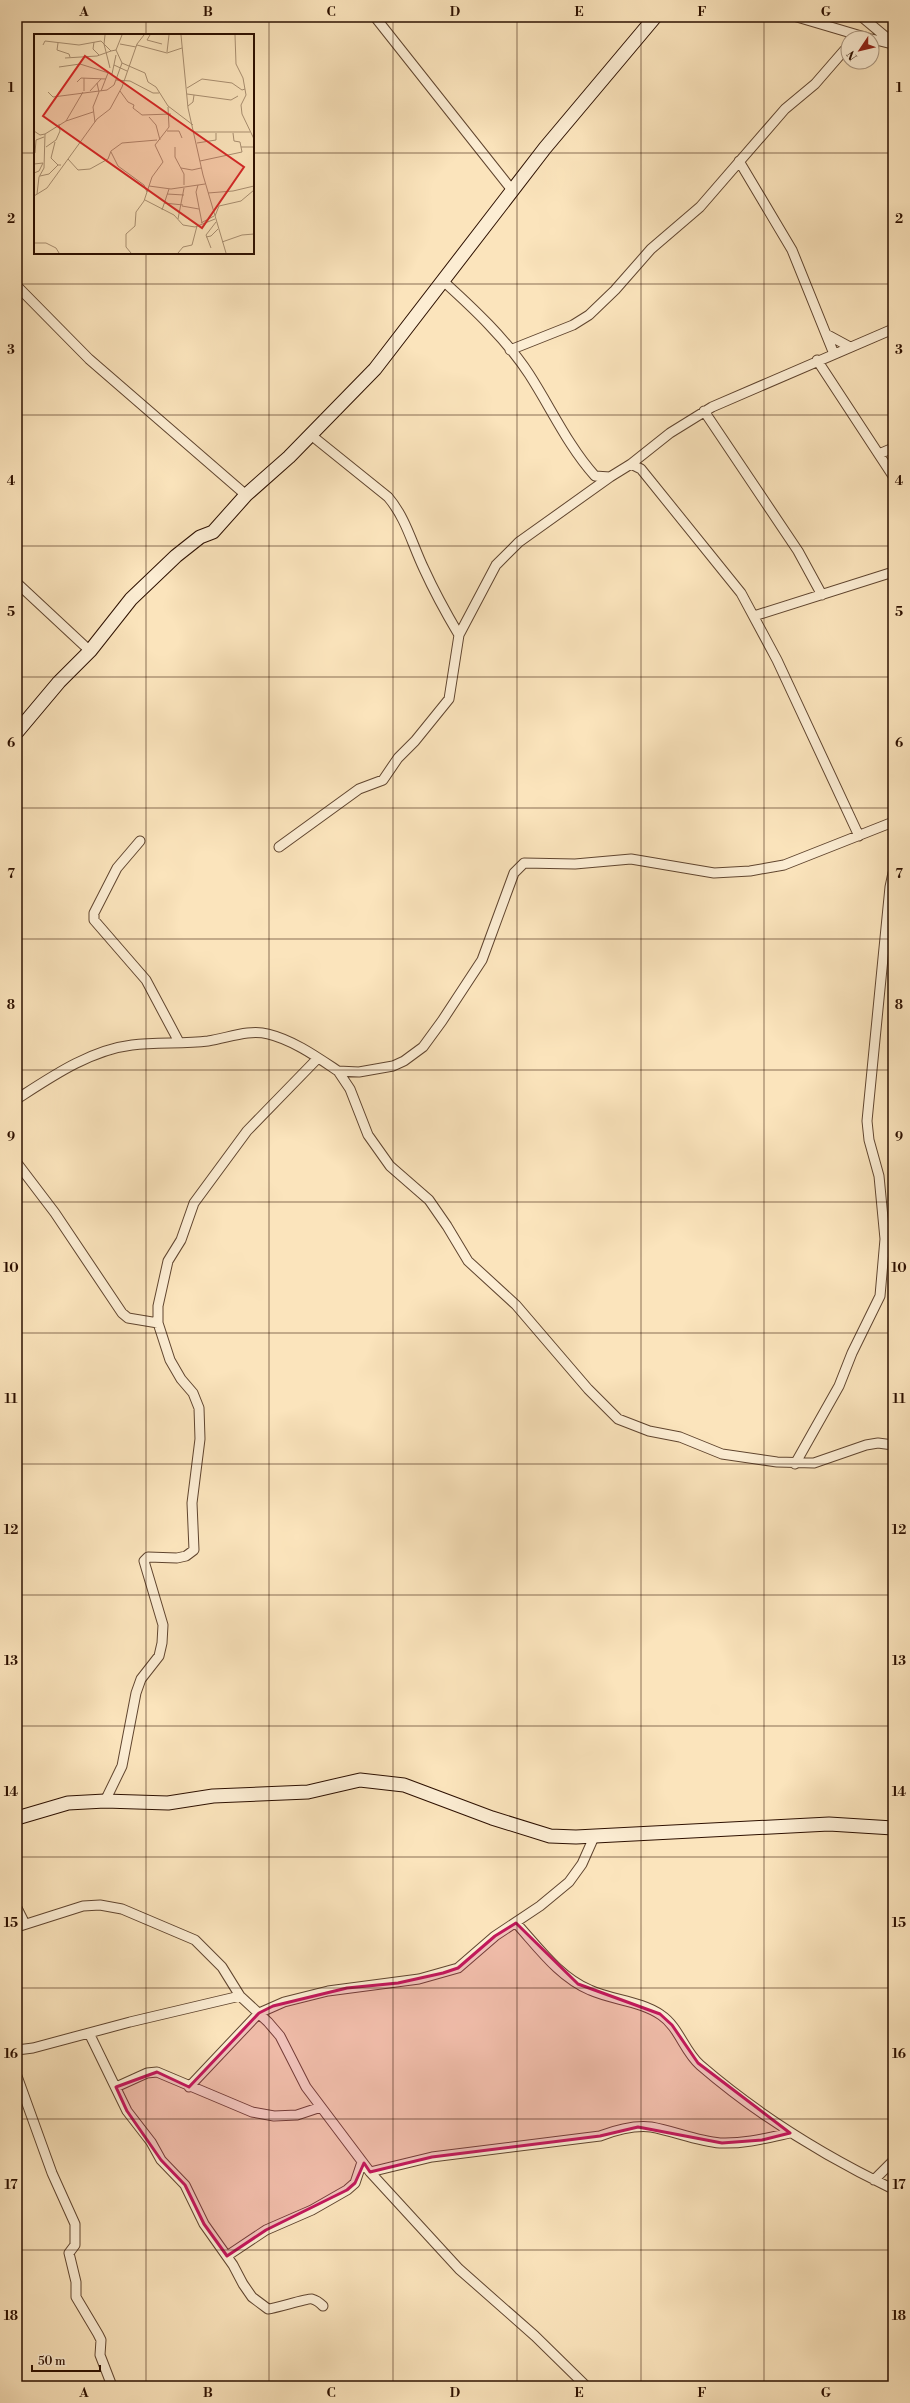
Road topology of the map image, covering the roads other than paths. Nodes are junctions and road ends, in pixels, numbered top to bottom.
1 (374, 17) edge
2 (656, 17) edge
3 (797, 17) edge
4 (866, 18) edge
5 (840, 31) edge
6 (880, 41) edge
7 (893, 44) edge
8 (840, 55) edge
9 (739, 162) junction
10 (512, 190) junction
11 (442, 280) junction
12 (17, 286) edge
13 (893, 329) edge
14 (826, 334) junction
15 (850, 347) junction
16 (510, 350) junction
17 (834, 354) junction
18 (817, 360) junction
19 (704, 411) junction
20 (311, 435) junction
21 (893, 448) edge
22 (879, 454) junction
23 (631, 464) junction
24 (893, 476) edge
25 (610, 477) junction
26 (246, 495) junction
27 (893, 572) edge
28 (17, 583) edge
29 (822, 595) junction
30 (754, 616) junction
31 (459, 635) junction
32 (90, 651) junction
33 (17, 732) edge
34 (893, 822) edge
35 (859, 836) junction
36 (140, 841) dead end
37 (279, 847) dead end
38 (893, 873) edge
39 (179, 1042) junction
40 (318, 1058) junction
41 (338, 1071) junction
42 (359, 1072) junction
43 (350, 1089) junction
44 (17, 1099) edge
45 (17, 1163) edge
46 (158, 1323) junction
47 (893, 1445) edge
48 (795, 1464) junction
49 (105, 1801) junction
50 (17, 1818) edge
51 (893, 1828) edge
52 (594, 1837) junction
53 (17, 1908) edge
54 (516, 1923) junction
55 (21, 1925) edge
56 (240, 1996) junction
57 (259, 2013) junction
58 (89, 2033) junction
59 (17, 2050) edge
60 (17, 2076) edge
61 (116, 2087) junction
62 (188, 2087) junction
63 (20, 2095) edge
64 (321, 2107) junction
65 (790, 2133) junction
66 (893, 2161) edge
67 (362, 2162) junction
68 (370, 2172) junction
69 (874, 2180) junction
70 (893, 2189) edge
71 (227, 2256) junction
72 (323, 2306) dead end
73 (112, 2386) edge
74 (586, 2386) edge

1 - 10 street
2 - 10 street
3 - 5 street
4 - 7 street
6 - 7 street
8 - 9 street
9 - 14 street
9 - 16 street
10 - 11 street
11 - 16 street
11 - 20 street
12 - 26 street
13 - 15 street
14 - 15 street
14 - 17 street
15 - 17 street
16 - 25 street
17 - 18 street
18 - 19 street
18 - 22 street
19 - 23 street
19 - 29 street
20 - 26 street
20 - 31 street
21 - 22 street
22 - 24 street
23 - 25 street
23 - 30 street
25 - 31 street
26 - 32 street
27 - 29 street
28 - 32 street
29 - 30 street
30 - 35 street
31 - 37 street
32 - 33 street
34 - 35 street
35 - 42 street
36 - 39 street
38 - 48 street
39 - 40 street
39 - 44 street
40 - 41 street
40 - 46 street
41 - 42 street
41 - 43 street
42 - 43 street
43 - 48 street
45 - 46 street
46 - 49 street
47 - 48 street
49 - 50 street
49 - 52 street
51 - 52 street
52 - 54 street
53 - 55 street
54 - 57 street
54 - 65 street
55 - 56 street
56 - 57 street
56 - 58 street
57 - 62 street
57 - 64 street
58 - 59 street
58 - 61 street
60 - 63 street
61 - 62 street
61 - 71 street
62 - 64 street
63 - 73 street
64 - 67 street
65 - 68 street
65 - 69 street
66 - 69 street
67 - 68 street
67 - 71 street
68 - 74 street
69 - 70 street
71 - 72 street

